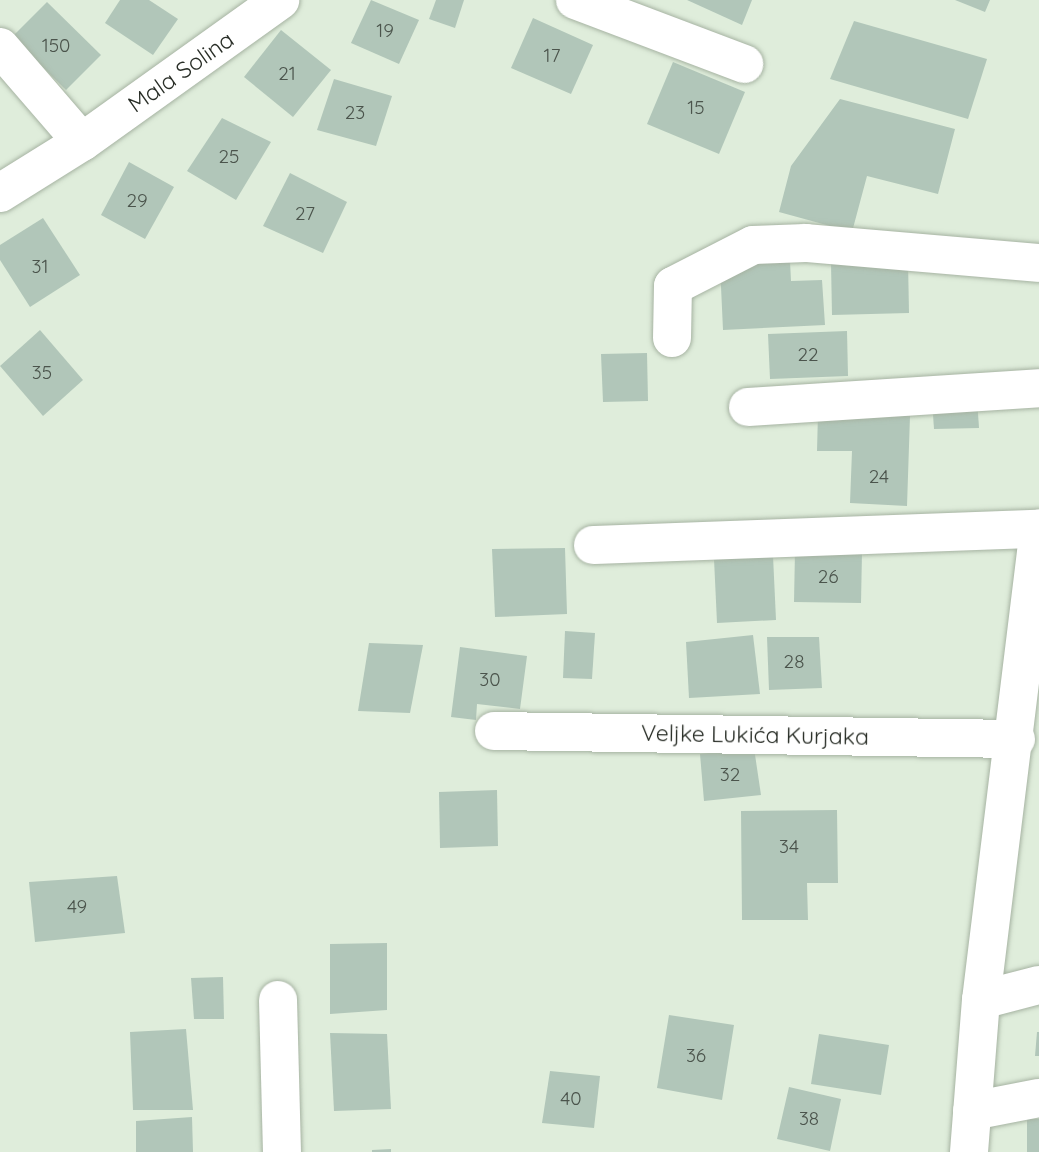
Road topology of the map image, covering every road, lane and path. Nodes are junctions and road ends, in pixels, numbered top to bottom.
1 (280, 0) edge
2 (575, 0) edge
3 (0, 47) edge
4 (744, 64) dead end
5 (82, 142) junction
6 (0, 192) edge
7 (1039, 263) edge
8 (672, 338) dead end
9 (1039, 388) edge
10 (748, 407) dead end
11 (1039, 529) edge
12 (593, 545) dead end
13 (1037, 579) edge
14 (494, 731) dead end
15 (1016, 739) junction
16 (1039, 985) edge
17 (278, 1000) dead end
18 (981, 1000) junction
19 (1039, 1098) edge
20 (972, 1111) junction
21 (282, 1152) edge
22 (969, 1152) edge

1 - 5 street, Mala Solina
2 - 4 street
3 - 5 street
5 - 6 street, Mala Solina
7 - 8 street
9 - 10 street
11 - 12 street
11 - 13 street
13 - 15 street
14 - 15 street, Veljke Lukića Kurjaka
15 - 18 street
16 - 18 street
17 - 21 street
18 - 20 street
19 - 20 street
20 - 22 street

